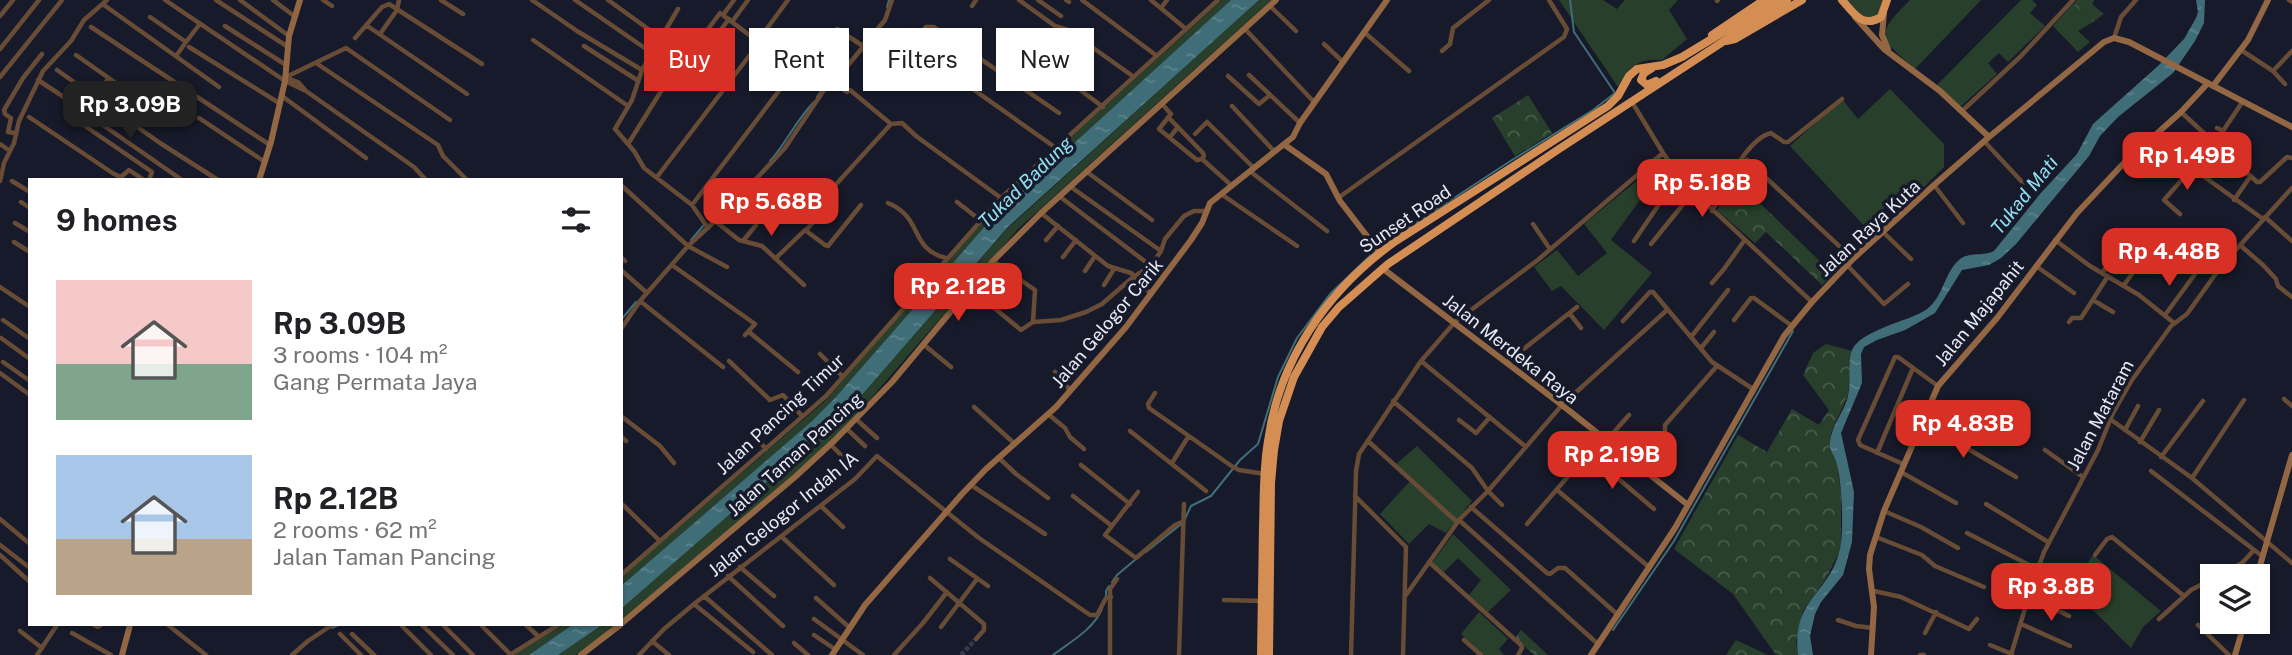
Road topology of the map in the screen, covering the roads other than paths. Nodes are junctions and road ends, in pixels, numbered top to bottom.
1 (13, 0) edge
2 (39, 0) edge
3 (62, 0) edge
4 (165, 0) edge
5 (216, 0) edge
6 (240, 0) edge
7 (273, 0) edge
8 (300, 0) edge
9 (323, 0) edge
10 (400, 0) edge
11 (441, 0) edge
12 (532, 0) edge
13 (576, 0) edge
14 (608, 0) edge
15 (734, 0) edge
16 (748, 0) edge
17 (788, 0) edge
18 (892, 0) edge
19 (976, 0) edge
20 (1019, 0) edge
21 (1038, 0) edge
22 (1082, 0) edge
23 (1151, 0) edge
24 (1167, 0) edge
25 (1218, 0) edge
26 (1276, 0) edge
27 (1387, 0) edge
28 (1489, 0) edge
29 (1549, 0) edge
30 (1764, 0) edge
31 (1776, 0) edge
32 (1787, 0) edge
33 (1802, 0) edge
34 (1842, 0) edge
35 (2073, 0) edge
36 (2136, 0) edge
37 (2268, 0) edge
38 (105, 2) edge
39 (1885, 4) edge
40 (332, 6) dead end
41 (972, 6) dead end
42 (1270, 6) junction
43 (1161, 8) junction
44 (678, 9) dead end
45 (397, 10) junction
46 (463, 14) dead end
47 (723, 15) junction
48 (1853, 15) junction
49 (0, 16) edge
50 (295, 16) junction
51 (1061, 16) dead end
52 (150, 17) dead end
53 (730, 21) junction
54 (200, 25) junction
55 (366, 25) junction
56 (225, 26) dead end
57 (91, 27) dead end
58 (647, 28) edge
59 (666, 28) edge
60 (709, 28) edge
61 (724, 28) edge
62 (768, 28) edge
63 (1186, 29) junction
64 (1245, 29) junction
65 (1296, 31) dead end
66 (1364, 32) junction
67 (380, 34) junction
68 (749, 35) edge
69 (289, 36) junction
70 (849, 37) edge
71 (355, 38) dead end
72 (2114, 38) junction
73 (533, 40) dead end
74 (1723, 41) junction
75 (1706, 43) junction
76 (1324, 44) dead end
77 (188, 45) junction
78 (862, 45) junction
79 (584, 46) dead end
80 (288, 47) junction
81 (644, 47) edge
82 (0, 49) edge
83 (1442, 51) dead end
84 (2241, 51) junction
85 (2292, 51) edge
86 (42, 54) dead end
87 (749, 54) edge
88 (76, 55) dead end
89 (176, 56) junction
90 (1157, 56) junction
91 (1894, 56) junction
92 (849, 61) edge
93 (1342, 61) junction
94 (316, 63) junction
95 (482, 64) dead end
96 (287, 65) junction
97 (1663, 65) junction
98 (644, 67) edge
99 (57, 70) dead end
100 (642, 70) junction
101 (1409, 71) dead end
102 (2273, 71) junction
103 (1678, 72) junction
104 (1249, 75) dead end
105 (1228, 76) dead end
106 (0, 77) edge
107 (1134, 77) junction
108 (108, 79) junction
109 (286, 79) junction
110 (38, 80) junction
111 (638, 80) junction
112 (2285, 84) dead end
113 (2210, 85) junction
114 (219, 87) dead end
115 (661, 91) edge
116 (779, 91) edge
117 (825, 91) edge
118 (849, 91) edge
119 (1082, 91) edge
120 (467, 93) dead end
121 (1270, 95) junction
122 (95, 98) junction
123 (280, 99) junction
124 (1842, 99) dead end
125 (2243, 101) junction
126 (1314, 102) junction
127 (1633, 102) junction
128 (1163, 104) dead end
129 (628, 106) junction
130 (1232, 106) dead end
131 (150, 107) dead end
132 (1103, 107) junction
133 (1962, 111) junction
134 (2181, 111) junction
135 (88, 113) dead end
136 (1059, 113) dead end
137 (69, 115) dead end
138 (29, 117) dead end
139 (1168, 117) junction
140 (199, 118) dead end
141 (450, 120) dead end
142 (100, 123) dead end
143 (1300, 123) junction
144 (891, 124) junction
145 (1178, 127) junction
146 (2292, 127) edge
147 (2217, 128) dead end
148 (15, 133) junction
149 (1195, 134) dead end
150 (2156, 135) junction
151 (1170, 137) junction
152 (1190, 139) junction
153 (1987, 139) junction
154 (0, 144) edge
155 (628, 144) junction
156 (270, 145) junction
157 (1285, 145) junction
158 (1056, 148) junction
159 (1182, 148) junction
160 (10, 151) junction
161 (1276, 152) junction
162 (1663, 153) junction
163 (366, 158) dead end
164 (2292, 158) edge
165 (1202, 159) junction
166 (1746, 160) dead end
167 (265, 162) junction
168 (2192, 168) junction
169 (1253, 170) junction
170 (1086, 171) junction
171 (1498, 175) junction
172 (657, 177) junction
173 (2250, 177) junction
174 (143, 178) edge
175 (148, 178) edge
176 (179, 178) edge
177 (215, 178) edge
178 (259, 178) edge
179 (424, 178) edge
180 (465, 178) edge
181 (0, 181) edge
182 (12, 181) dead end
183 (1683, 182) junction
184 (2023, 183) dead end
185 (1231, 185) junction
186 (1934, 185) junction
187 (1070, 186) junction
188 (623, 187) edge
189 (1504, 187) junction
190 (2292, 188) edge
191 (28, 191) edge
192 (829, 192) dead end
193 (1693, 192) junction
194 (1220, 193) junction
195 (1059, 196) junction
196 (1001, 198) junction
197 (1338, 198) junction
198 (2234, 200) junction
199 (20, 202) dead end
200 (957, 202) dead end
201 (888, 203) dead end
202 (692, 205) junction
203 (861, 205) dead end
204 (28, 207) edge
205 (825, 209) dead end
206 (1206, 211) junction
207 (1712, 211) junction
208 (1041, 213) junction
209 (2180, 214) dead end
210 (2264, 218) junction
211 (715, 220) junction
212 (981, 220) junction
213 (1152, 220) dead end
214 (15, 223) dead end
215 (1963, 223) dead end
216 (1534, 224) dead end
217 (706, 225) junction
218 (755, 225) dead end
219 (1058, 226) junction
220 (806, 230) junction
221 (28, 231) edge
222 (1327, 231) dead end
223 (1883, 232) junction
224 (1046, 240) dead end
225 (1076, 240) junction
226 (2056, 240) junction
227 (1633, 241) dead end
228 (1744, 241) junction
229 (14, 242) dead end
230 (742, 242) junction
231 (2292, 242) edge
232 (1651, 244) dead end
233 (687, 245) junction
234 (2161, 245) dead end
235 (1297, 246) dead end
236 (2241, 246) junction
237 (1550, 249) junction
238 (28, 251) edge
239 (1161, 251) junction
240 (2119, 251) dead end
241 (1380, 253) junction
242 (1095, 256) junction
243 (1063, 257) dead end
244 (776, 258) junction
245 (946, 258) junction
246 (1911, 259) dead end
247 (2178, 260) dead end
248 (993, 261) junction
249 (1850, 262) junction
250 (672, 265) junction
251 (1151, 266) junction
252 (2035, 266) junction
253 (727, 267) dead end
254 (1382, 268) junction
255 (1114, 269) junction
256 (1085, 271) dead end
257 (623, 272) edge
258 (984, 272) junction
259 (2105, 275) junction
260 (1135, 276) junction
261 (1712, 283) dead end
262 (1908, 284) dead end
263 (804, 285) dead end
264 (1104, 285) dead end
265 (2124, 285) junction
266 (901, 286) dead end
267 (0, 287) edge
268 (970, 288) junction
269 (1728, 290) dead end
270 (646, 292) junction
271 (2074, 293) dead end
272 (1151, 294) junction
273 (913, 296) junction
274 (2292, 297) edge
275 (1019, 299) dead end
276 (2093, 300) junction
277 (640, 301) junction
278 (1812, 302) junction
279 (28, 306) edge
280 (1577, 307) dead end
281 (1667, 310) junction
282 (2113, 312) dead end
283 (1570, 314) junction
284 (2165, 315) junction
285 (3, 320) dead end
286 (1734, 320) dead end
287 (1623, 321) dead end
288 (1033, 322) junction
289 (1455, 322) junction
290 (2069, 322) dead end
291 (2175, 323) junction
292 (623, 326) edge
293 (1792, 326) junction
294 (1581, 328) dead end
295 (1714, 332) dead end
296 (1691, 337) junction
297 (1, 338) edge
298 (28, 338) edge
299 (923, 344) junction
300 (1701, 348) junction
301 (820, 354) dead end
302 (28, 358) edge
303 (1421, 360) junction
304 (729, 361) dead end
305 (3, 362) dead end
306 (1507, 362) junction
307 (1717, 366) junction
308 (723, 367) dead end
309 (951, 367) dead end
310 (1913, 368) junction
311 (797, 372) dead end
312 (1055, 372) dead end
313 (0, 373) edge
314 (843, 376) junction
315 (28, 380) edge
316 (1938, 386) junction
317 (1753, 389) junction
318 (1070, 390) junction
319 (1155, 393) dead end
320 (28, 394) edge
321 (2284, 399) dead end
322 (2244, 400) dead end
323 (1393, 401) junction
324 (2203, 401) dead end
325 (1562, 405) junction
326 (2138, 406) dead end
327 (2292, 406) edge
328 (974, 407) dead end
329 (2160, 410) dead end
330 (1048, 414) junction
331 (1629, 415) dead end
332 (802, 416) junction
333 (1490, 417) junction
334 (623, 418) edge
335 (857, 419) junction
336 (2110, 419) junction
337 (1459, 420) dead end
338 (1922, 421) junction
339 (847, 429) junction
340 (2125, 430) junction
341 (1130, 432) dead end
342 (752, 433) dead end
343 (1665, 433) dead end
344 (1188, 437) junction
345 (623, 438) edge
346 (877, 438) dead end
347 (1604, 439) junction
348 (626, 441) dead end
349 (1368, 441) junction
350 (2140, 442) junction
351 (1015, 444) junction
352 (831, 445) junction
353 (865, 446) dead end
354 (1526, 447) junction
355 (766, 449) junction
356 (1084, 449) dead end
357 (2045, 450) dead end
358 (1588, 453) junction
359 (1877, 453) junction
360 (2292, 455) edge
361 (2161, 457) junction
362 (999, 458) junction
363 (674, 463) dead end
364 (1171, 463) junction
365 (1903, 464) junction
366 (1081, 466) dead end
367 (853, 467) dead end
368 (1900, 471) junction
369 (2151, 471) dead end
370 (1265, 474) junction
371 (2016, 477) dead end
372 (2083, 477) junction
373 (2192, 478) junction
374 (971, 485) junction
375 (1557, 489) junction
376 (1206, 491) dead end
377 (1488, 491) junction
378 (1138, 492) dead end
379 (1073, 496) dead end
380 (1355, 496) junction
381 (1048, 498) dead end
382 (1956, 503) dead end
383 (1129, 504) junction
384 (1184, 504) dead end
385 (1986, 504) dead end
386 (623, 505) edge
387 (1502, 505) dead end
388 (1688, 505) junction
389 (821, 506) junction
390 (1472, 507) junction
391 (1654, 509) dead end
392 (1884, 511) junction
393 (946, 513) junction
394 (0, 519) edge
395 (1458, 521) junction
396 (1182, 522) junction
397 (1527, 524) dead end
398 (843, 527) dead end
399 (1112, 527) junction
400 (1966, 533) dead end
401 (1045, 534) dead end
402 (782, 537) junction
403 (1876, 537) junction
404 (660, 541) junction
405 (28, 542) edge
406 (2048, 542) junction
407 (2266, 542) junction
408 (0, 545) edge
409 (1958, 548) dead end
410 (2254, 550) junction
411 (0, 555) edge
412 (2095, 555) dead end
413 (2262, 556) junction
414 (950, 559) dead end
415 (1429, 562) junction
416 (2292, 563) edge
417 (2240, 564) edge
418 (2260, 564) edge
419 (28, 567) edge
420 (740, 567) junction
421 (1649, 567) junction
422 (2037, 569) junction
423 (623, 573) edge
424 (727, 576) junction
425 (930, 578) dead end
426 (977, 579) junction
427 (1117, 579) dead end
428 (28, 580) edge
429 (835, 585) dead end
430 (988, 586) dead end
431 (2200, 586) edge
432 (1984, 587) dead end
433 (1874, 591) junction
434 (947, 592) junction
435 (1406, 595) junction
436 (704, 596) junction
437 (774, 596) dead end
438 (2029, 596) junction
439 (2184, 596) junction
440 (1111, 597) junction
441 (816, 598) dead end
442 (1224, 600) dead end
443 (1262, 601) junction
444 (695, 603) junction
445 (959, 603) junction
446 (1936, 612) junction
447 (1618, 615) junction
448 (2069, 616) dead end
449 (814, 619) dead end
450 (1977, 619) dead end
451 (2159, 619) dead end
452 (1838, 620) dead end
453 (623, 622) edge
454 (2021, 624) junction
455 (783, 625) dead end
456 (2198, 625) dead end
457 (56, 626) edge
458 (130, 626) edge
459 (169, 626) edge
460 (330, 626) edge
461 (402, 626) edge
462 (423, 626) edge
463 (444, 626) edge
464 (482, 626) edge
465 (527, 626) edge
466 (556, 626) edge
467 (618, 626) edge
468 (942, 627) dead end
469 (850, 628) junction
470 (1873, 628) junction
471 (20, 631) dead end
472 (72, 633) dead end
473 (1925, 633) dead end
474 (340, 634) dead end
475 (352, 634) dead end
476 (2241, 634) edge
477 (814, 635) dead end
478 (539, 637) junction
479 (976, 639) dead end
480 (842, 640) junction
481 (1464, 640) dead end
482 (652, 641) junction
483 (794, 643) dead end
484 (1598, 644) junction
485 (749, 645) dead end
486 (1990, 645) dead end
487 (2070, 646) dead end
488 (753, 652) dead end
489 (41, 653) edge
490 (834, 653) edge
491 (641, 654) edge
492 (111, 655) edge
493 (122, 655) edge
494 (206, 655) edge
495 (292, 655) edge
496 (361, 655) edge
497 (374, 655) edge
498 (431, 655) edge
499 (453, 655) edge
500 (473, 655) edge
501 (511, 655) edge
502 (581, 655) edge
503 (669, 655) edge
504 (772, 655) edge
505 (808, 655) edge
506 (863, 655) edge
507 (894, 655) edge
508 (1110, 655) edge
509 (1179, 655) edge
510 (1261, 655) edge
511 (1269, 655) edge
512 (1351, 655) edge
513 (1403, 655) edge
514 (1481, 655) edge
515 (1518, 655) edge
516 (1591, 655) edge
517 (1871, 655) edge
518 (2012, 655) edge
519 (2229, 655) edge
520 (2235, 655) edge

1 - 49 street
2 - 82 street
3 - 106 street
4 - 54 street
5 - 80 street
6 - 69 street
7 - 50 street
8 - 50 street
9 - 40 street
10 - 45 street
11 - 46 street
12 - 100 street
13 - 81 street
14 - 58 street
15 - 47 street
16 - 53 street
17 - 62 street
18 - 78 street
19 - 41 street
20 - 107 street
21 - 51 street
22 - 90 street
23 - 43 street
24 - 43 street
25 - 63 street, Jalan Pancing Timur
26 - 42 street, Jalan Taman Pancing
27 - 66 street, Jalan Gelogor Carik
28 - 83 street
29 - 197 street
30 - 75 highway
31 - 75 highway, Sunset Road
32 - 74 highway, Sunset Road
33 - 74 highway
34 - 48 highway
35 - 133 street
36 - 72 street
37 - 84 street, Jalan Majapahit
38 - 89 street
38 - 110 street
39 - 48 highway
39 - 91 street
42 - 64 street, Jalan Taman Pancing
42 - 65 street
43 - 63 street
44 - 59 street
45 - 55 street
45 - 67 street
45 - 95 street
47 - 53 street
47 - 60 street
48 - 91 street
50 - 69 street
52 - 77 street
53 - 61 street
53 - 68 street
54 - 77 street
54 - 109 street
55 - 67 street
55 - 71 street
56 - 96 street
57 - 156 street
63 - 90 street, Jalan Pancing Timur
64 - 126 street
64 - 170 street, Jalan Taman Pancing
66 - 93 street, Jalan Gelogor Carik
66 - 101 street
67 - 120 street
69 - 80 street
70 - 78 street
72 - 113 street
72 - 153 street, Jalan Raya Kuta
73 - 129 street
74 - 103 highway, Sunset Road
75 - 97 highway, Sunset Road
76 - 93 street
77 - 89 street
77 - 123 street
78 - 92 street
79 - 111 street
80 - 96 street
84 - 102 street
84 - 113 street, Jalan Majapahit
85 - 102 street
86 - 148 street
87 - 172 street
88 - 108 street
89 - 114 street
90 - 107 street, Jalan Pancing Timur
91 - 133 street
93 - 126 street, Jalan Gelogor Carik
94 - 109 street
94 - 141 street
94 - 180 street
96 - 109 street
97 - 103 highway
97 - 171 highway, Sunset Road
98 - 100 street
99 - 122 street
100 - 111 street
102 - 112 street
103 - 127 highway, Sunset Road
104 - 121 street
105 - 121 street
107 - 132 street, Jalan Pancing Timur
108 - 122 street
108 - 131 street
109 - 123 street
109 - 179 street
110 - 135 street
110 - 148 street
111 - 129 street
113 - 125 street
113 - 134 street, Jalan Majapahit
115 - 155 street
116 - 202 street
117 - 211 street
118 - 144 street
119 - 132 street
121 - 143 street
122 - 177 street
123 - 156 street
123 - 163 street
124 - 207 street
125 - 146 street
125 - 147 street
126 - 143 street, Jalan Gelogor Carik
127 - 162 street
127 - 189 highway, Sunset Road
128 - 139 street
129 - 155 street
130 - 161 street
132 - 158 street, Jalan Pancing Timur
133 - 153 street
134 - 150 street, Jalan Majapahit
134 - 173 street
136 - 158 street
137 - 175 street
138 - 174 street
139 - 145 street
139 - 151 street
140 - 167 street
142 - 176 street
143 - 157 street, Jalan Gelogor Carik
144 - 192 street
144 - 196 street
145 - 151 street
145 - 152 street
148 - 160 street
149 - 169 street
150 - 168 street
150 - 226 street, Jalan Majapahit
151 - 159 street
152 - 159 street
152 - 165 street
153 - 184 street
153 - 186 street, Jalan Raya Kuta
154 - 160 street
155 - 172 street
156 - 167 street
157 - 161 street, Jalan Gelogor Carik
157 - 197 street
158 - 196 street, Jalan Pancing Timur
159 - 165 street
160 - 181 street
161 - 169 street, Jalan Gelogor Carik
162 - 183 street
162 - 237 street
164 - 173 street
165 - 185 street
166 - 249 street
167 - 178 street
168 - 198 street
168 - 209 street
169 - 185 street, Jalan Gelogor Carik
169 - 222 street
170 - 187 street, Jalan Taman Pancing
170 - 213 street
171 - 189 highway
171 - 241 highway, Sunset Road
172 - 202 street
173 - 198 street
182 - 191 street
183 - 193 street
183 - 227 street
185 - 194 street, Jalan Gelogor Carik
186 - 215 street
186 - 223 street, Jalan Raya Kuta
187 - 195 street, Jalan Taman Pancing
187 - 239 street
188 - 233 street
189 - 254 highway, Sunset Road
190 - 210 street, Jalan Mataram
193 - 207 street
193 - 232 street
194 - 206 street, Jalan Gelogor Carik
194 - 235 street
195 - 208 street, Jalan Taman Pancing
195 - 251 street
196 - 212 street, Jalan Pancing Timur
197 - 241 street
198 - 210 street
199 - 204 street
200 - 212 street
201 - 245 street
202 - 217 street
203 - 220 street
205 - 220 street
206 - 239 street
206 - 272 street, Jalan Gelogor Carik
207 - 228 street
208 - 219 street
208 - 248 street, Jalan Taman Pancing
210 - 231 street
210 - 236 street, Jalan Mataram
211 - 217 street
211 - 230 street
212 - 245 street, Jalan Pancing Timur
214 - 221 street
216 - 237 street
217 - 233 street
218 - 230 street
219 - 224 street
219 - 225 street
220 - 244 street
223 - 246 street
223 - 249 street, Jalan Raya Kuta
225 - 242 street
225 - 243 street
226 - 252 street, Jalan Majapahit
226 - 259 street
228 - 261 street
228 - 278 street
229 - 238 street
230 - 244 street
233 - 250 street
233 - 253 street
234 - 265 street
236 - 274 street
236 - 291 street, Jalan Mataram
237 - 289 street
239 - 251 street
240 - 259 street
241 - 370 highway, Sunset Road
242 - 255 street
242 - 256 street
244 - 263 street
245 - 273 street, Jalan Pancing Timur
247 - 284 street
248 - 258 street, Jalan Taman Pancing
248 - 288 street
249 - 262 street
249 - 278 street, Jalan Raya Kuta
250 - 270 street
250 - 311 street
251 - 260 street
252 - 271 street
252 - 316 street, Jalan Majapahit
254 - 289 street, Jalan Merdeka Raya
254 - 511 highway, Sunset Road
255 - 260 street
255 - 264 street
257 - 270 street
258 - 268 street, Jalan Taman Pancing
258 - 275 street
259 - 265 street
259 - 276 street
260 - 272 street
260 - 288 street
265 - 284 street
266 - 273 street
267 - 279 street
268 - 288 street
268 - 299 street, Jalan Taman Pancing
269 - 296 street
270 - 277 street
272 - 318 street, Jalan Gelogor Carik
273 - 314 street, Jalan Pancing Timur
276 - 282 street
276 - 290 street
277 - 292 street
277 - 308 street
278 - 293 street, Jalan Raya Kuta
280 - 283 street
281 - 287 street
281 - 296 street
281 - 325 street
283 - 294 street
283 - 306 street
284 - 291 street
285 - 298 street
286 - 293 street
289 - 303 street
289 - 306 street, Jalan Merdeka Raya
291 - 336 street, Jalan Mataram
293 - 317 street, Jalan Raya Kuta
295 - 300 street
296 - 300 street
297 - 302 street
299 - 309 street
299 - 335 street, Jalan Taman Pancing
300 - 307 street
301 - 314 street
303 - 323 street
303 - 333 street
304 - 332 street
305 - 315 street
306 - 325 street, Jalan Merdeka Raya
307 - 317 street
307 - 343 street
310 - 316 street
310 - 359 street
310 - 359 street
312 - 318 street
313 - 320 street
314 - 332 street, Jalan Pancing Timur
316 - 338 street, Jalan Majapahit
317 - 388 street, Jalan Raya Kuta
318 - 330 street, Jalan Gelogor Carik
319 - 344 street
321 - 327 street
322 - 373 street
323 - 349 street
323 - 377 street
324 - 361 street
325 - 347 street, Jalan Merdeka Raya
325 - 354 street
326 - 340 street
328 - 351 street
329 - 350 street
330 - 351 street, Jalan Gelogor Carik
330 - 356 street
331 - 347 street
332 - 355 street, Jalan Pancing Timur
333 - 337 street
333 - 354 street
334 - 363 street
335 - 339 street, Jalan Taman Pancing
335 - 346 street
336 - 340 street
336 - 372 street, Jalan Mataram
338 - 365 street, Jalan Majapahit
338 - 371 street
339 - 352 street, Jalan Taman Pancing
339 - 353 street
340 - 350 street
341 - 364 street
342 - 355 street
344 - 364 street
344 - 370 street
345 - 348 street
347 - 358 street
347 - 388 street, Jalan Merdeka Raya
349 - 380 street
349 - 395 street
350 - 361 street
351 - 362 street, Jalan Gelogor Carik
352 - 367 street
352 - 453 street, Jalan Taman Pancing
354 - 377 street
355 - 404 street, Jalan Pancing Timur
357 - 372 street
358 - 375 street
358 - 391 street
359 - 365 street
360 - 407 street
361 - 373 street
362 - 374 street, Jalan Gelogor Carik
362 - 381 street
364 - 376 street
365 - 368 street, Jalan Majapahit
366 - 383 street
368 - 382 street
368 - 392 street, Jalan Majapahit
369 - 410 street
370 - 443 highway, Sunset Road
372 - 406 street, Jalan Mataram
373 - 407 street
374 - 393 street, Jalan Gelogor Carik
374 - 401 street
375 - 397 street
375 - 421 street
377 - 387 street
377 - 390 street
378 - 383 street
379 - 399 street
380 - 435 street
380 - 512 street
383 - 399 street
384 - 396 street
385 - 406 street
386 - 404 street
388 - 421 street, Jalan Raya Kuta
389 - 393 street, Jalan Gelogor Indah IA
389 - 398 street
389 - 402 street, Jalan Gelogor Indah IA
390 - 395 street
390 - 447 street
392 - 403 street, Jalan Majapahit
392 - 409 street
393 - 440 street
393 - 469 street, Jalan Gelogor Carik
394 - 405 street
395 - 415 street
395 - 484 street
396 - 399 street
396 - 509 street
400 - 422 street
402 - 420 street, Jalan Gelogor Indah IA
402 - 429 street
403 - 432 street
403 - 433 street, Jalan Majapahit
404 - 423 street, Jalan Pancing Timur
406 - 422 street, Jalan Mataram
407 - 413 street
407 - 416 street
408 - 419 street
410 - 413 street
410 - 417 street
411 - 428 street
412 - 439 street
413 - 418 street
414 - 426 street
415 - 435 street
415 - 515 street
420 - 424 street, Jalan Gelogor Indah IA
420 - 437 street
421 - 447 street, Jalan Raya Kuta
422 - 438 street, Jalan Mataram
424 - 436 street, Jalan Gelogor Indah IA
424 - 455 street
425 - 434 street
426 - 430 street
426 - 445 street
427 - 440 street
431 - 439 street
433 - 446 street
433 - 470 street, Jalan Majapahit
434 - 445 street
434 - 507 street
435 - 513 street
436 - 444 street, Jalan Gelogor Indah IA
436 - 504 street
438 - 448 street
438 - 454 street, Jalan Mataram
439 - 451 street
440 - 508 street
441 - 469 street
442 - 443 street
443 - 510 highway, Sunset Road
444 - 482 street, Jalan Gelogor Indah IA
444 - 485 street
444 - 488 street
445 - 468 street
445 - 479 street
446 - 450 street
446 - 473 street
447 - 484 street, Jalan Raya Kuta
449 - 480 street
452 - 470 street
454 - 487 street
454 - 518 street, Jalan Mataram
456 - 519 street
457 - 489 street
458 - 493 street
459 - 494 street
460 - 495 street
461 - 498 street
462 - 499 street
463 - 500 street
464 - 501 street
465 - 478 street
466 - 478 street
467 - 502 street, Jalan Taman Pancing
469 - 480 street, Jalan Gelogor Carik
470 - 517 street, Jalan Majapahit
471 - 489 street
472 - 492 street
474 - 496 street
475 - 497 street
476 - 520 street
477 - 490 street
478 - 501 street
480 - 490 street, Jalan Gelogor Carik
480 - 506 street
481 - 514 street
482 - 491 street, Jalan Gelogor Indah IA
482 - 503 street
483 - 505 street
484 - 516 street, Jalan Raya Kuta
486 - 518 street

